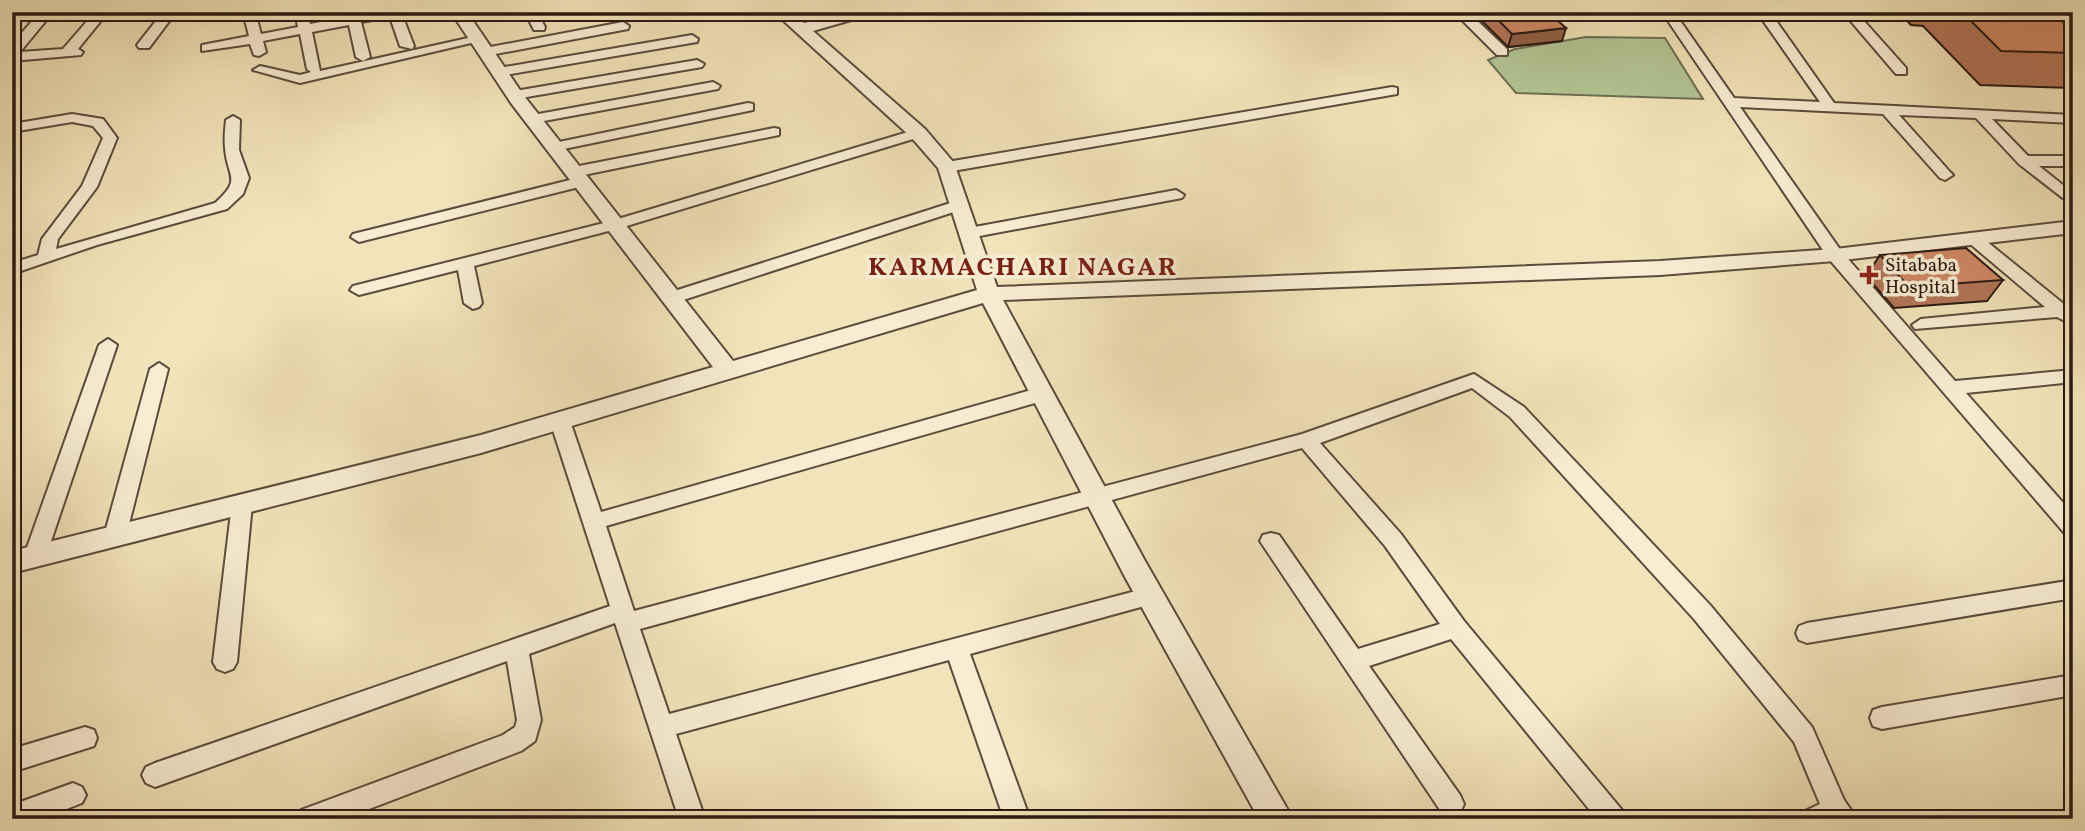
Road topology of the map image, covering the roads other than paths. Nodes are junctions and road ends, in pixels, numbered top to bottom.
1 (47, 12) edge
2 (102, 12) edge
3 (170, 12) edge
4 (249, 12) edge
5 (301, 12) edge
6 (395, 12) edge
7 (459, 12) edge
8 (531, 12) edge
9 (782, 12) edge
10 (871, 12) edge
11 (1460, 12) edge
12 (1668, 12) edge
13 (1763, 12) edge
14 (1849, 12) edge
15 (353, 17) edge
16 (623, 26) dead end
17 (539, 27) dead end
18 (801, 29) junction
19 (208, 30) dead end
20 (306, 30) junction
21 (255, 38) junction
22 (692, 39) dead end
23 (144, 45) dead end
24 (407, 46) dead end
25 (481, 46) junction
26 (259, 52) dead end
27 (1502, 52) dead end
28 (12, 55) edge
29 (363, 57) dead end
30 (697, 64) dead end
31 (314, 69) dead end
32 (260, 70) dead end
33 (1901, 71) dead end
34 (499, 72) junction
35 (713, 86) dead end
36 (1392, 91) dead end
37 (515, 95) junction
38 (1732, 102) junction
39 (748, 107) dead end
40 (1831, 108) junction
41 (1888, 111) junction
42 (1982, 117) junction
43 (533, 119) junction
44 (2073, 119) edge
45 (233, 120) dead end
46 (12, 128) edge
47 (774, 132) dead end
48 (918, 133) junction
49 (554, 147) junction
50 (2024, 161) junction
51 (2073, 161) edge
52 (947, 167) junction
53 (1945, 175) dead end
54 (578, 177) junction
55 (1176, 195) dead end
56 (2073, 201) edge
57 (960, 205) junction
58 (614, 225) junction
59 (2073, 227) edge
60 (969, 233) junction
61 (359, 237) dead end
62 (1974, 239) junction
63 (1835, 255) junction
64 (45, 258) junction
65 (465, 263) junction
66 (12, 269) edge
67 (359, 290) dead end
68 (989, 294) junction
69 (671, 298) junction
70 (473, 303) dead end
71 (2069, 314) edge
72 (1921, 326) dead end
73 (108, 345) dead end
74 (159, 369) dead end
75 (728, 372) junction
76 (2064, 377) edge
77 (1949, 388) junction
78 (1042, 394) junction
79 (2073, 394) edge
80 (559, 421) junction
81 (1306, 440) junction
82 (1098, 498) junction
83 (242, 504) junction
84 (593, 522) junction
85 (2073, 529) edge
86 (115, 536) junction
87 (1270, 541) dead end
88 (35, 556) junction
89 (12, 562) edge
90 (2073, 589) edge
91 (1150, 596) junction
92 (624, 617) junction
93 (1456, 628) junction
94 (1807, 633) dead end
95 (956, 648) junction
96 (516, 649) junction
97 (1353, 661) junction
98 (225, 662) dead end
99 (2073, 685) edge
100 (1882, 718) dead end
101 (661, 727) junction
102 (85, 738) dead end
103 (12, 761) edge
104 (155, 775) dead end
105 (73, 795) dead end
106 (1451, 804) dead end
107 (1831, 816) edge
108 (12, 817) edge
109 (310, 819) edge
110 (692, 819) edge
111 (1017, 819) edge
112 (1277, 819) edge
113 (1613, 819) edge

1 - 28 street
2 - 28 street
3 - 23 street
4 - 21 street
5 - 20 street
6 - 15 street
6 - 24 street
7 - 25 street
8 - 17 street
9 - 18 street
10 - 18 street
11 - 27 street
12 - 38 street
13 - 40 street
14 - 33 street
15 - 20 street
15 - 29 street
16 - 25 street
18 - 48 street
19 - 21 street
20 - 21 street
20 - 31 street
21 - 26 street
22 - 34 street
25 - 32 street
25 - 34 street
30 - 37 street
34 - 37 street
35 - 43 street
36 - 52 street
37 - 43 street
38 - 40 street
38 - 63 street
39 - 49 street
40 - 41 street
41 - 42 street
41 - 53 street
42 - 44 street
42 - 50 street
43 - 49 street
45 - 64 street
46 - 64 street
47 - 54 street
48 - 52 street
48 - 58 street
49 - 54 street
50 - 51 street
50 - 56 street
52 - 57 street
54 - 58 street
54 - 61 street
55 - 60 street
57 - 60 street
57 - 69 street
58 - 65 street
58 - 69 street
59 - 62 street
60 - 68 street
62 - 63 street
62 - 71 street
63 - 68 street
63 - 77 street
64 - 66 street
65 - 67 street
65 - 70 street
68 - 75 street
68 - 78 street
69 - 75 street
71 - 72 street
73 - 88 street
74 - 86 street
75 - 80 street
76 - 77 street
76 - 79 street
77 - 85 street
78 - 82 street
78 - 84 street
80 - 83 street
80 - 84 street
81 - 82 street
81 - 93 street
81 - 107 street
82 - 91 street
82 - 92 street
83 - 86 street
83 - 98 street
84 - 92 street
86 - 88 street
87 - 97 street
88 - 89 street
90 - 94 street
91 - 95 street
91 - 112 street
92 - 96 street
92 - 101 street
93 - 97 street
93 - 113 street
95 - 101 street
95 - 111 street
96 - 104 street
96 - 109 street
97 - 106 street
99 - 100 street
101 - 110 street
102 - 103 street
105 - 108 street

